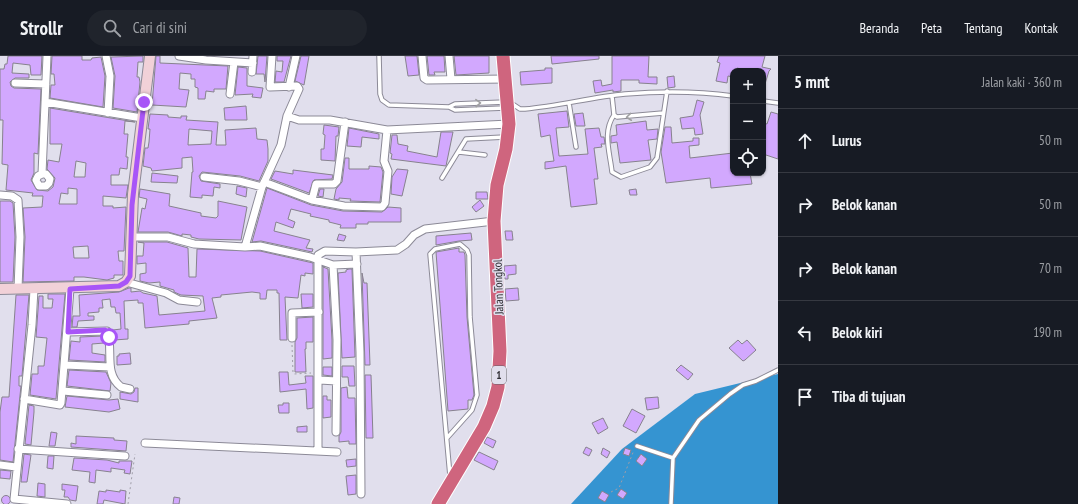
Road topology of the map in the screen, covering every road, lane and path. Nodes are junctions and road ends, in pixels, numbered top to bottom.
1 (47, 56) edge
2 (106, 56) edge
3 (150, 56) edge
4 (179, 56) edge
5 (272, 56) edge
6 (296, 56) edge
7 (379, 56) edge
8 (422, 56) edge
9 (449, 56) edge
10 (505, 56) edge
11 (253, 60) edge
12 (234, 62) junction
13 (252, 72) dead end
14 (451, 79) junction
15 (506, 79) junction
16 (15, 84) dead end
17 (46, 84) junction
18 (289, 87) junction
19 (667, 91) junction
20 (230, 94) dead end
21 (612, 96) junction
22 (730, 96) edge
23 (766, 101) edge
24 (45, 102) junction
25 (569, 103) junction
26 (778, 103) edge
27 (510, 105) junction
28 (108, 113) junction
29 (663, 113) junction
30 (614, 115) junction
31 (287, 116) junction
32 (142, 118) junction
33 (345, 122) junction
34 (387, 130) junction
35 (508, 131) junction
36 (576, 147) dead end
37 (459, 152) junction
38 (485, 155) dead end
39 (42, 174) dead end
40 (204, 177) dead end
41 (442, 178) dead end
42 (263, 185) junction
43 (0, 195) edge
44 (312, 200) junction
45 (495, 225) junction
46 (132, 238) junction
47 (245, 247) junction
48 (356, 252) junction
49 (320, 255) junction
50 (357, 264) junction
51 (333, 265) junction
52 (126, 282) junction
53 (0, 289) edge
54 (18, 289) junction
55 (34, 289) junction
56 (70, 289) junction
57 (197, 302) dead end
58 (319, 312) junction
59 (68, 332) junction
60 (292, 338) joint
61 (66, 365) junction
62 (110, 367) junction
63 (778, 370) edge
64 (319, 372) junction
65 (320, 380) junction
66 (336, 382) junction
67 (130, 389) dead end
68 (63, 391) junction
69 (107, 395) dead end
70 (24, 399) junction
71 (336, 432) dead end
72 (447, 438) junction
73 (145, 443) dead end
74 (637, 446) joint
75 (18, 449) junction
76 (318, 451) junction
77 (337, 452) dead end
78 (135, 454) dead end
79 (125, 456) dead end
80 (673, 458) junction
81 (0, 465) edge
82 (16, 467) junction
83 (450, 481) junction
84 (611, 492) dead end
85 (360, 494) dead end
86 (14, 501) edge
87 (67, 504) edge
88 (128, 504) edge
89 (438, 504) edge
90 (671, 504) edge

1 - 17 street
2 - 28 street
3 - 32 street
4 - 12 street
5 - 18 street
6 - 18 street
7 - 27 lane
8 - 14 street
9 - 14 street
10 - 15 highway, Jalan Tongkol / 1
11 - 12 street
11 - 13 street
12 - 20 street
14 - 15 street
15 - 27 highway, Jalan Tongkol / 1
16 - 17 street
17 - 24 street
18 - 31 street
19 - 21 lane
19 - 22 lane
19 - 29 lane
21 - 25 lane
21 - 30 lane
23 - 26 lane
24 - 28 street
24 - 39 street
25 - 27 lane
25 - 36 lane
27 - 35 highway, Jalan Tongkol / 1
28 - 32 street
29 -> 30 lane
29 - 30 lane
31 - 33 street
31 - 42 street
32 - 46 street
33 - 34 street
33 - 44 street
34 - 35 street
34 - 44 street
35 - 37 lane
35 - 45 highway, Jalan Tongkol / 1
37 - 38 lane
37 - 41 lane
40 - 42 street
42 - 44 street
42 - 47 street
43 - 54 street
45 - 48 street
45 - 83 highway, Jalan Tongkol / 1
46 - 47 street
46 - 52 street
47 - 49 street
48 - 49 street
48 - 50 street
49 - 51 street
49 - 58 street
50 - 51 street
50 - 85 street
51 - 66 street
52 - 56 street
52 - 57 street
53 - 54 street
54 - 55 street
55 - 56 street
55 - 70 street
56 - 59 street
58 - 60 street
58 - 64 street
59 - 61 street
59 - 62 street
60 - 64 path
61 - 62 street
61 - 68 street
62 - 67 street
63 - 80 lane
64 - 65 street
65 - 66 street
65 - 76 street
66 - 71 street
68 - 69 street
68 - 70 street
70 - 75 street
72 - 72 lane
72 - 83 lane
73 - 76 street
74 - 80 lane
74 - 84 path
75 - 79 street
75 - 82 street
76 - 77 street
78 - 88 path
80 - 90 lane
81 - 82 street
82 - 86 street
83 - 89 highway, Jalan Tongkol / 1
86 - 87 street

